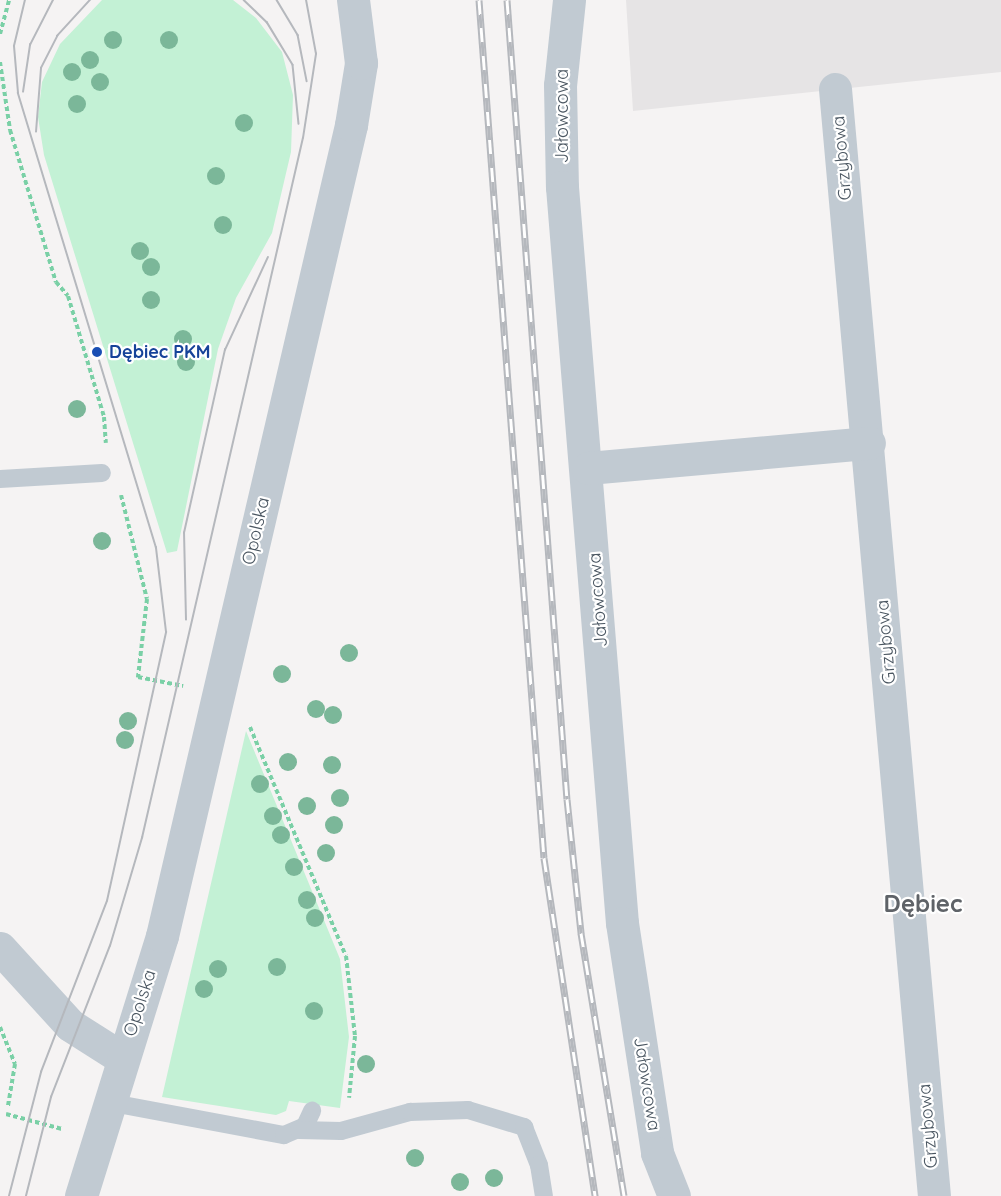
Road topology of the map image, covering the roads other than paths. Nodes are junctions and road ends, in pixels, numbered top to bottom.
1 (353, 0) edge
2 (569, 0) edge
3 (835, 89) dead end
4 (869, 443) junction
5 (588, 468) junction
6 (108, 472) road end
7 (0, 479) edge
8 (0, 948) edge
9 (122, 1058) junction
10 (312, 1112) dead end
11 (103, 1115) junction
12 (299, 1131) junction
13 (81, 1196) edge
14 (544, 1196) edge
15 (674, 1196) edge
16 (934, 1196) edge

1 - 9 street, Opolska
2 - 5 street, Jałowcowa
3 - 4 street, Grzybowa
4 - 5 street
4 - 16 street, Grzybowa
5 - 15 street, Jałowcowa
6 - 7 lane
8 - 9 street
9 - 11 street, Opolska
10 - 12 lane
11 - 12 lane
11 - 13 street, Opolska
12 - 14 lane

